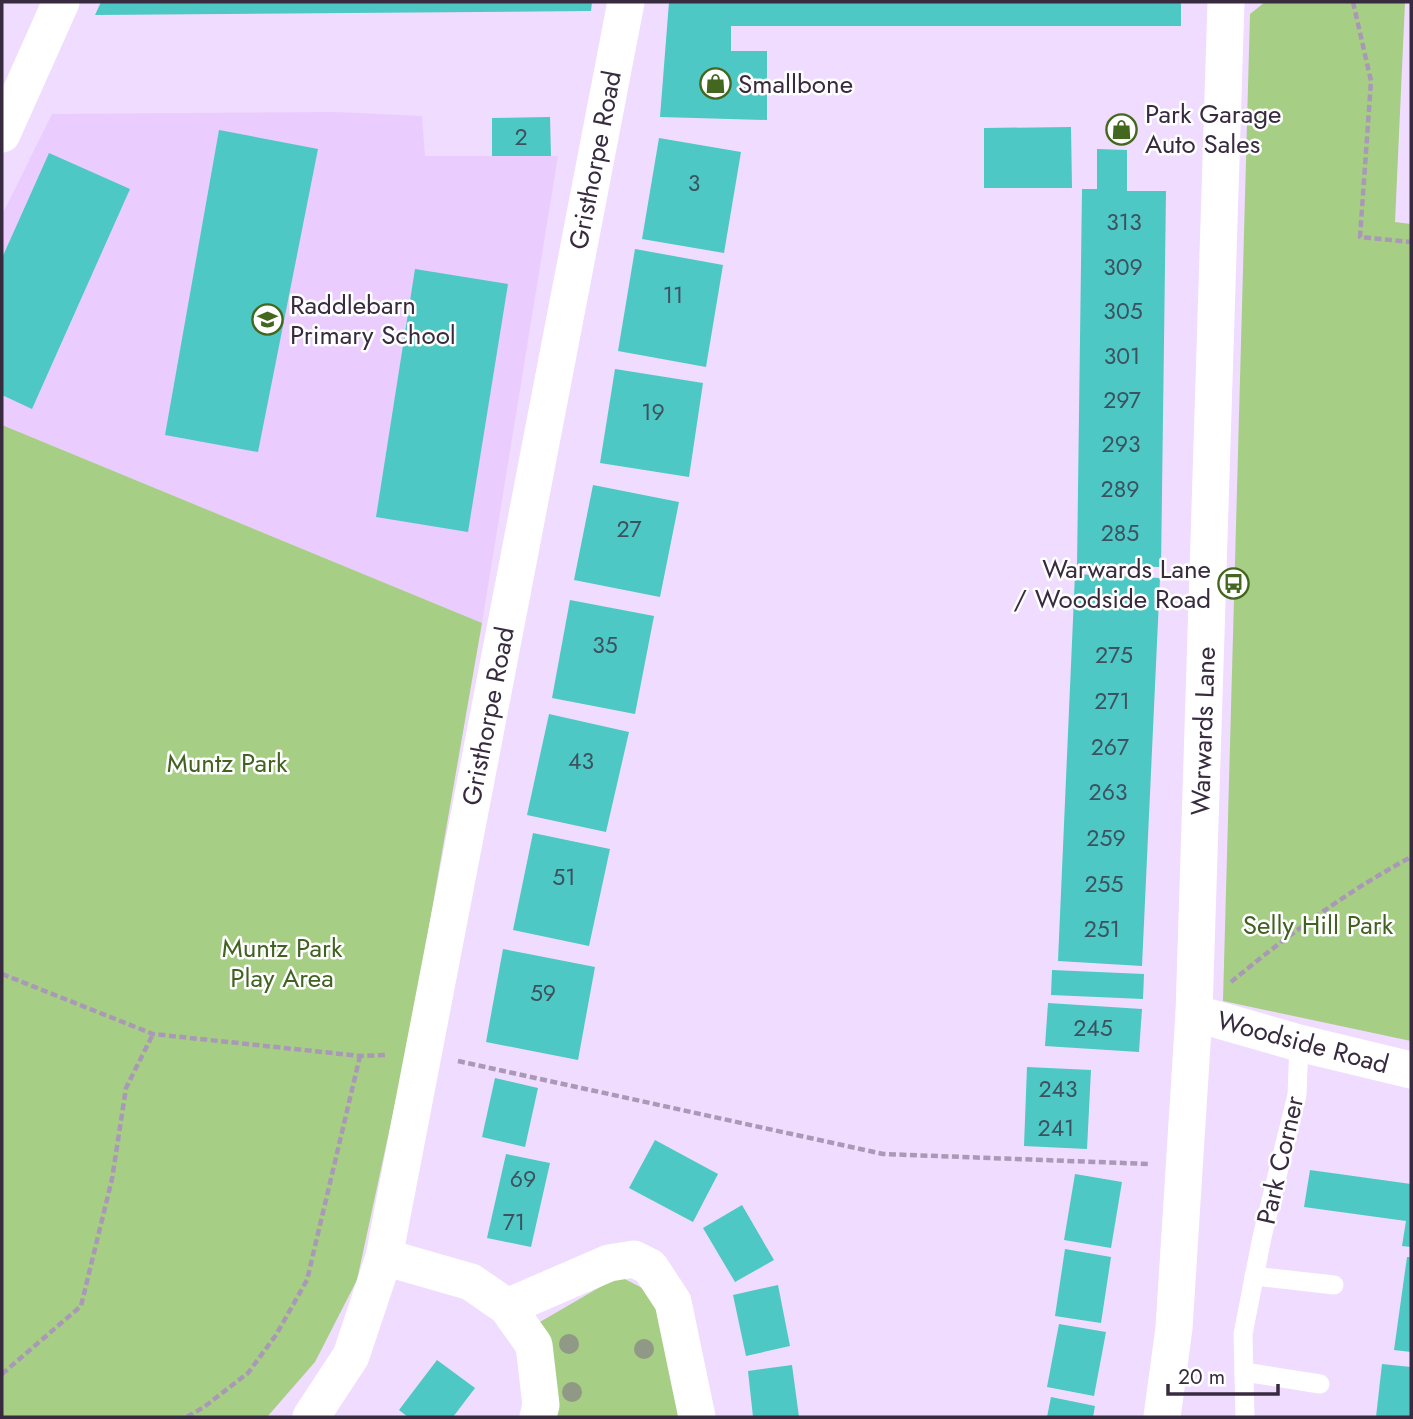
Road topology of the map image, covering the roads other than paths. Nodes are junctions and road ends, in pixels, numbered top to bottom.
1 (61, 2) edge
2 (626, 2) edge
3 (1226, 2) edge
4 (2, 134) edge
5 (1194, 1013) junction
6 (1299, 1043) junction
7 (1411, 1070) edge
8 (384, 1257) junction
9 (1254, 1276) junction
10 (1334, 1284) dead end
11 (507, 1307) junction
12 (1244, 1372) junction
13 (1320, 1384) dead end
14 (312, 1417) edge
15 (538, 1417) edge
16 (697, 1417) edge
17 (1162, 1417) edge
18 (1245, 1417) edge

1 - 4 street
2 - 8 street, Gristhorpe Road
3 - 5 street, Warwards Lane
5 - 6 street, Woodside Road
5 - 17 street, Warwards Lane
6 - 7 street, Woodside Road
6 - 9 lane, Park Corner
8 - 11 street
8 - 14 street, Gristhorpe Road
9 - 10 lane
9 - 12 lane, Park Corner
11 - 15 street
11 - 16 street
12 - 13 lane
12 - 18 lane, Park Corner

